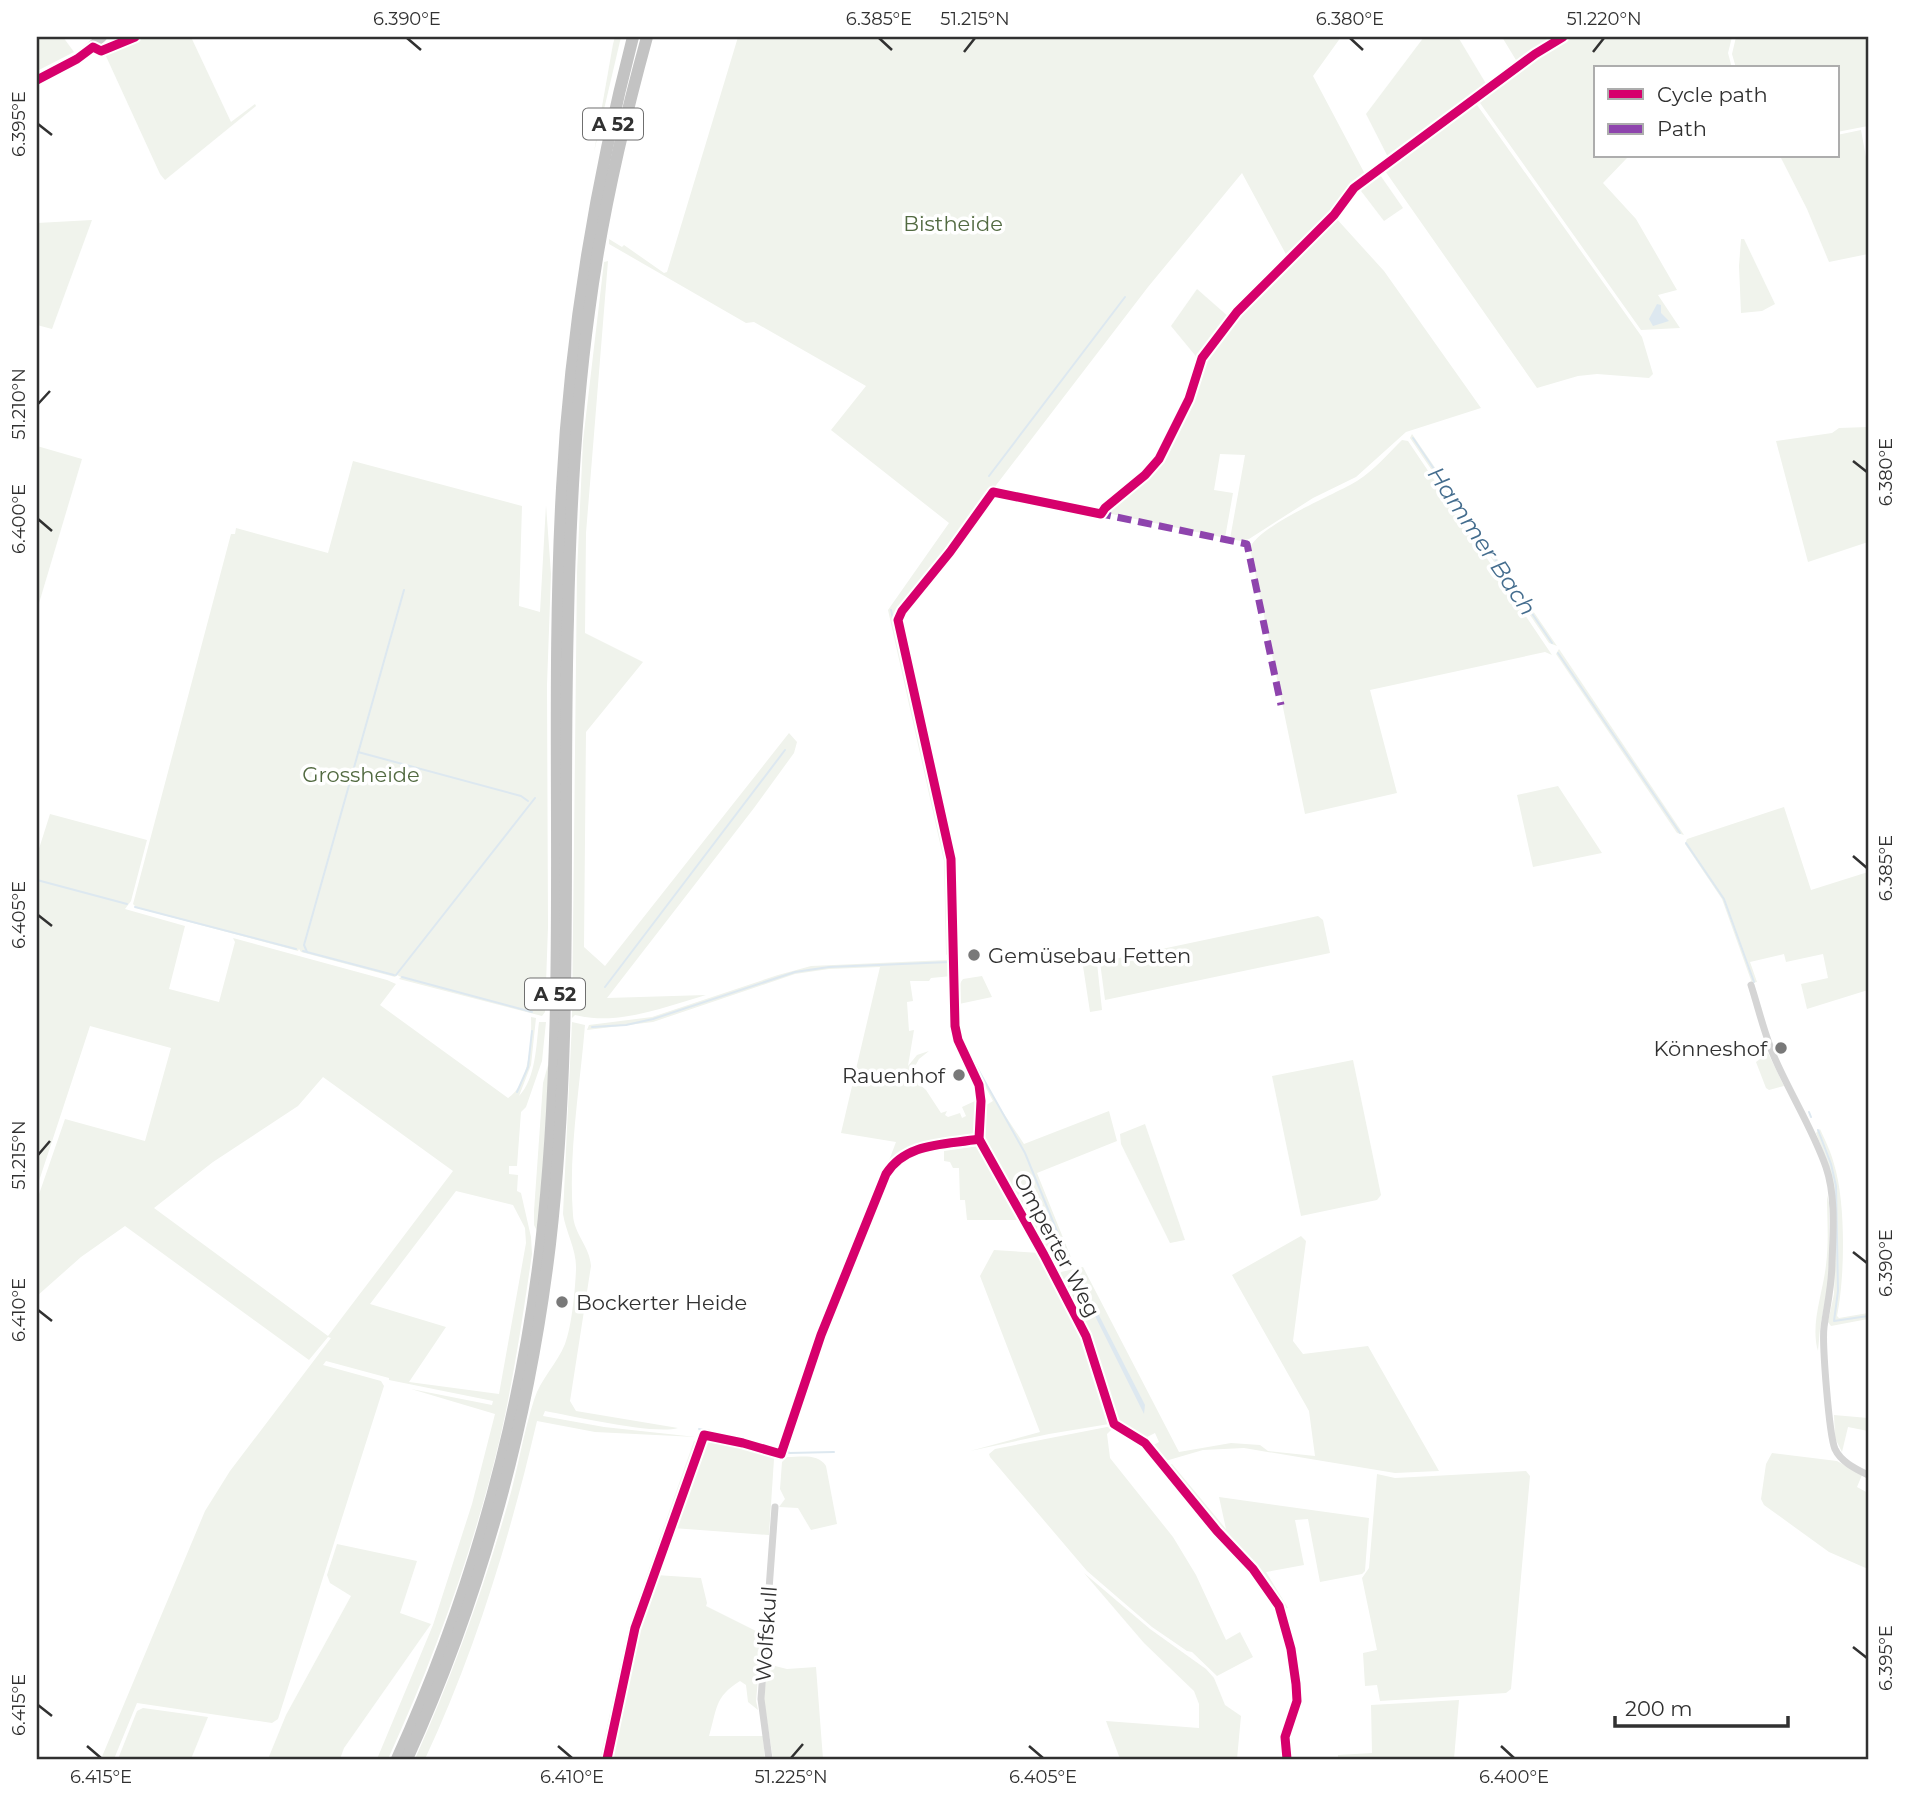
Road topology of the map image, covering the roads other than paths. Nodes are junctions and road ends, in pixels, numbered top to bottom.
1 (102, 37) edge
2 (135, 37) edge
3 (632, 37) edge
4 (646, 37) edge
5 (93, 47) junction
6 (37, 80) edge
7 (933, 776) dead end
8 (1751, 985) dead end
9 (1868, 1475) edge
10 (775, 1507) dead end
11 (397, 1759) edge
12 (407, 1759) edge
13 (769, 1759) edge
14 (1287, 1759) edge

1 - 5 street
2 - 5 street
3 - 11 highway, A 52
4 - 12 highway, A 52
5 - 6 street
7 - 14 street, Omperter Weg
8 - 9 street
10 - 13 street, Wolfskull

